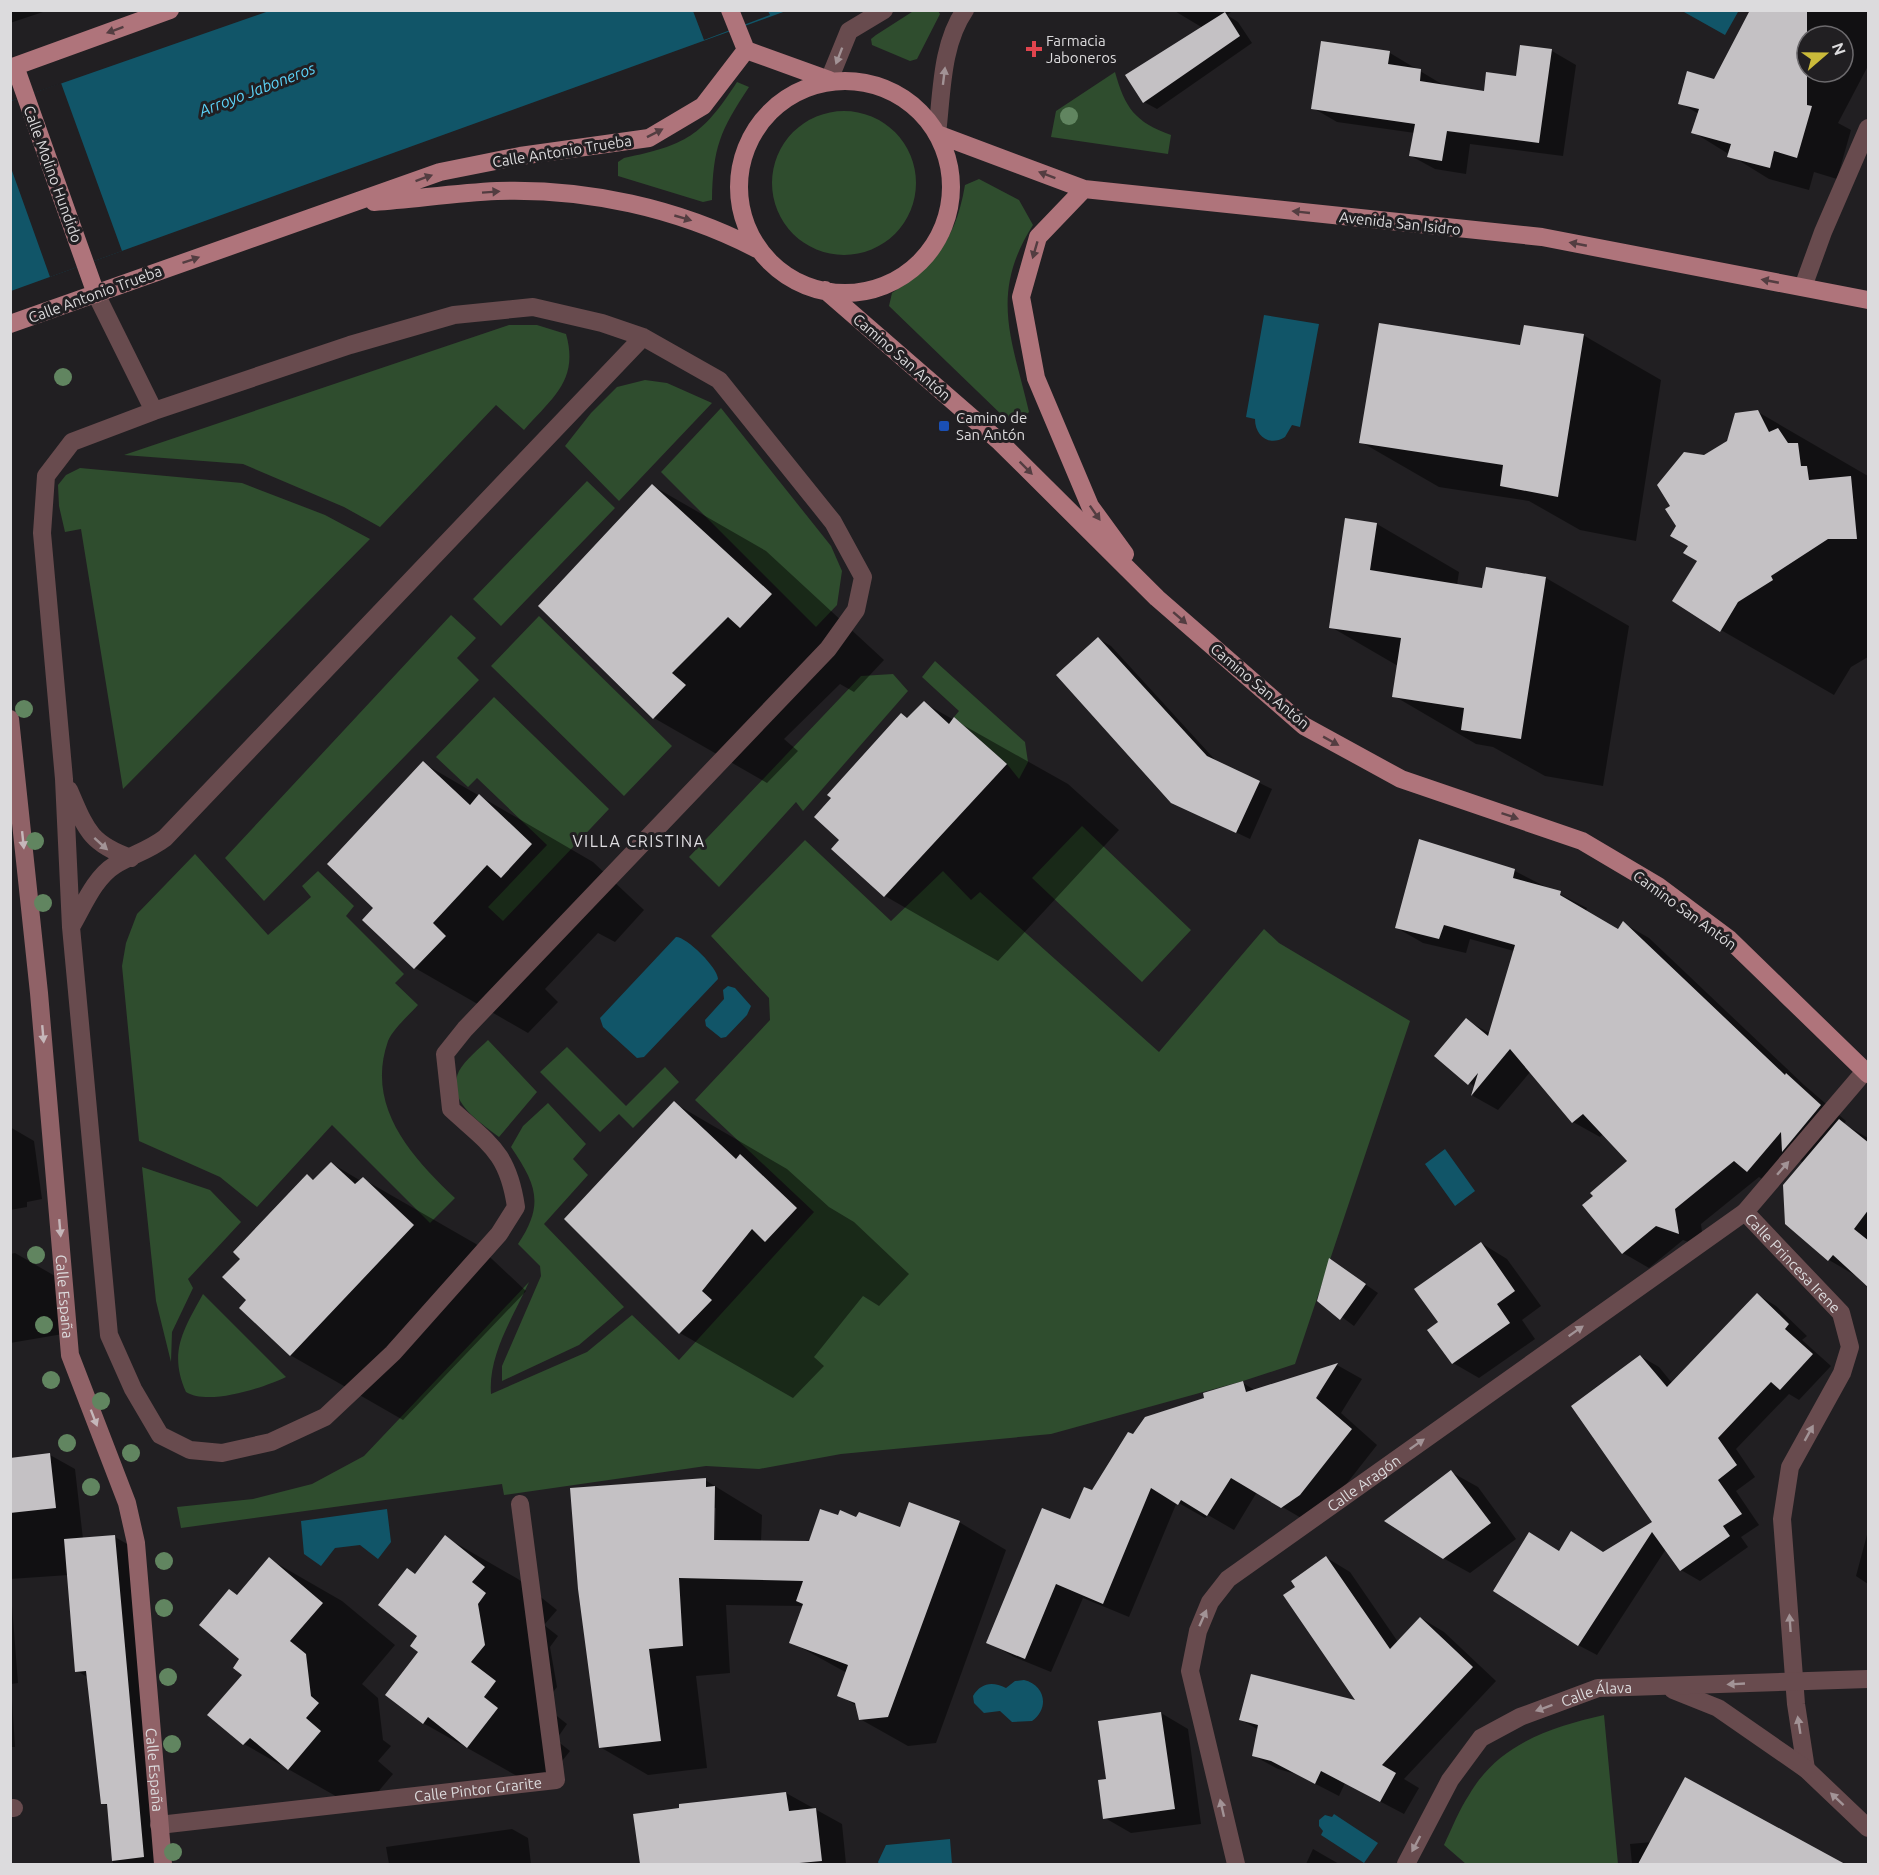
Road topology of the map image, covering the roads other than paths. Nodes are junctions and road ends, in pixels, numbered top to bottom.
1 (170, 10) edge
2 (884, 10) edge
3 (964, 10) edge
4 (734, 19) edge
5 (746, 50) junction
6 (12, 63) edge
7 (829, 80) junction
8 (1869, 128) edge
9 (937, 134) junction
10 (1084, 189) junction
11 (349, 205) junction
12 (757, 249) junction
13 (1803, 287) junction
14 (825, 290) junction
15 (96, 294) junction
16 (1869, 300) edge
17 (10, 324) edge
18 (644, 337) junction
19 (154, 411) junction
20 (1157, 598) junction
21 (10, 719) edge
22 (64, 779) junction
23 (131, 858) junction
24 (71, 927) junction
25 (1867, 1072) edge
26 (1744, 1212) junction
27 (520, 1504) dead end
28 (1869, 1679) edge
29 (1794, 1681) junction
30 (1665, 1686) junction
31 (1806, 1769) junction
32 (159, 1825) junction
33 (1869, 1828) edge
34 (163, 1864) edge
35 (1236, 1864) edge
36 (1406, 1864) edge

1 -> 6 main road
2 -> 7 street
9 -> 3 street
4 - 5 main road
5 - 7 main road
11 -> 5 main road, Calle Antonio Trueba
6 - 15 main road, Calle Molino Hundido
7 - 9 main road
7 - 12 main road
8 - 13 street
10 -> 9 main road, Avenida San Isidro
9 - 14 main road
13 -> 10 main road, Avenida San Isidro
10 -> 20 main road
11 -> 12 main road, Calle Antonio Trueba
15 -> 11 main road, Calle Antonio Trueba
12 - 14 main road
13 - 16 main road, Avenida San Isidro
14 -> 20 main road, Camino San Antón
15 - 17 main road, Calle Antonio Trueba
15 - 19 street
18 - 19 street
18 - 23 street
18 - 24 street
19 - 22 street
20 -> 25 main road, Camino San Antón
21 -> 32 street, Calle España
22 -> 23 street
22 - 24 street
23 - 24 street
26 -> 25 street, Calle Princesa Irene
29 -> 26 street, Calle Princesa Irene
35 -> 26 street, Calle Aragón
27 - 32 street, Calle Pintor Grarite
28 - 29 street, Calle Álava
29 -> 30 street, Calle Álava
31 -> 29 street, Calle Princesa Irene
30 - 31 street
30 -> 36 street, Calle Álava
33 -> 31 street
32 - 34 street, Calle España

